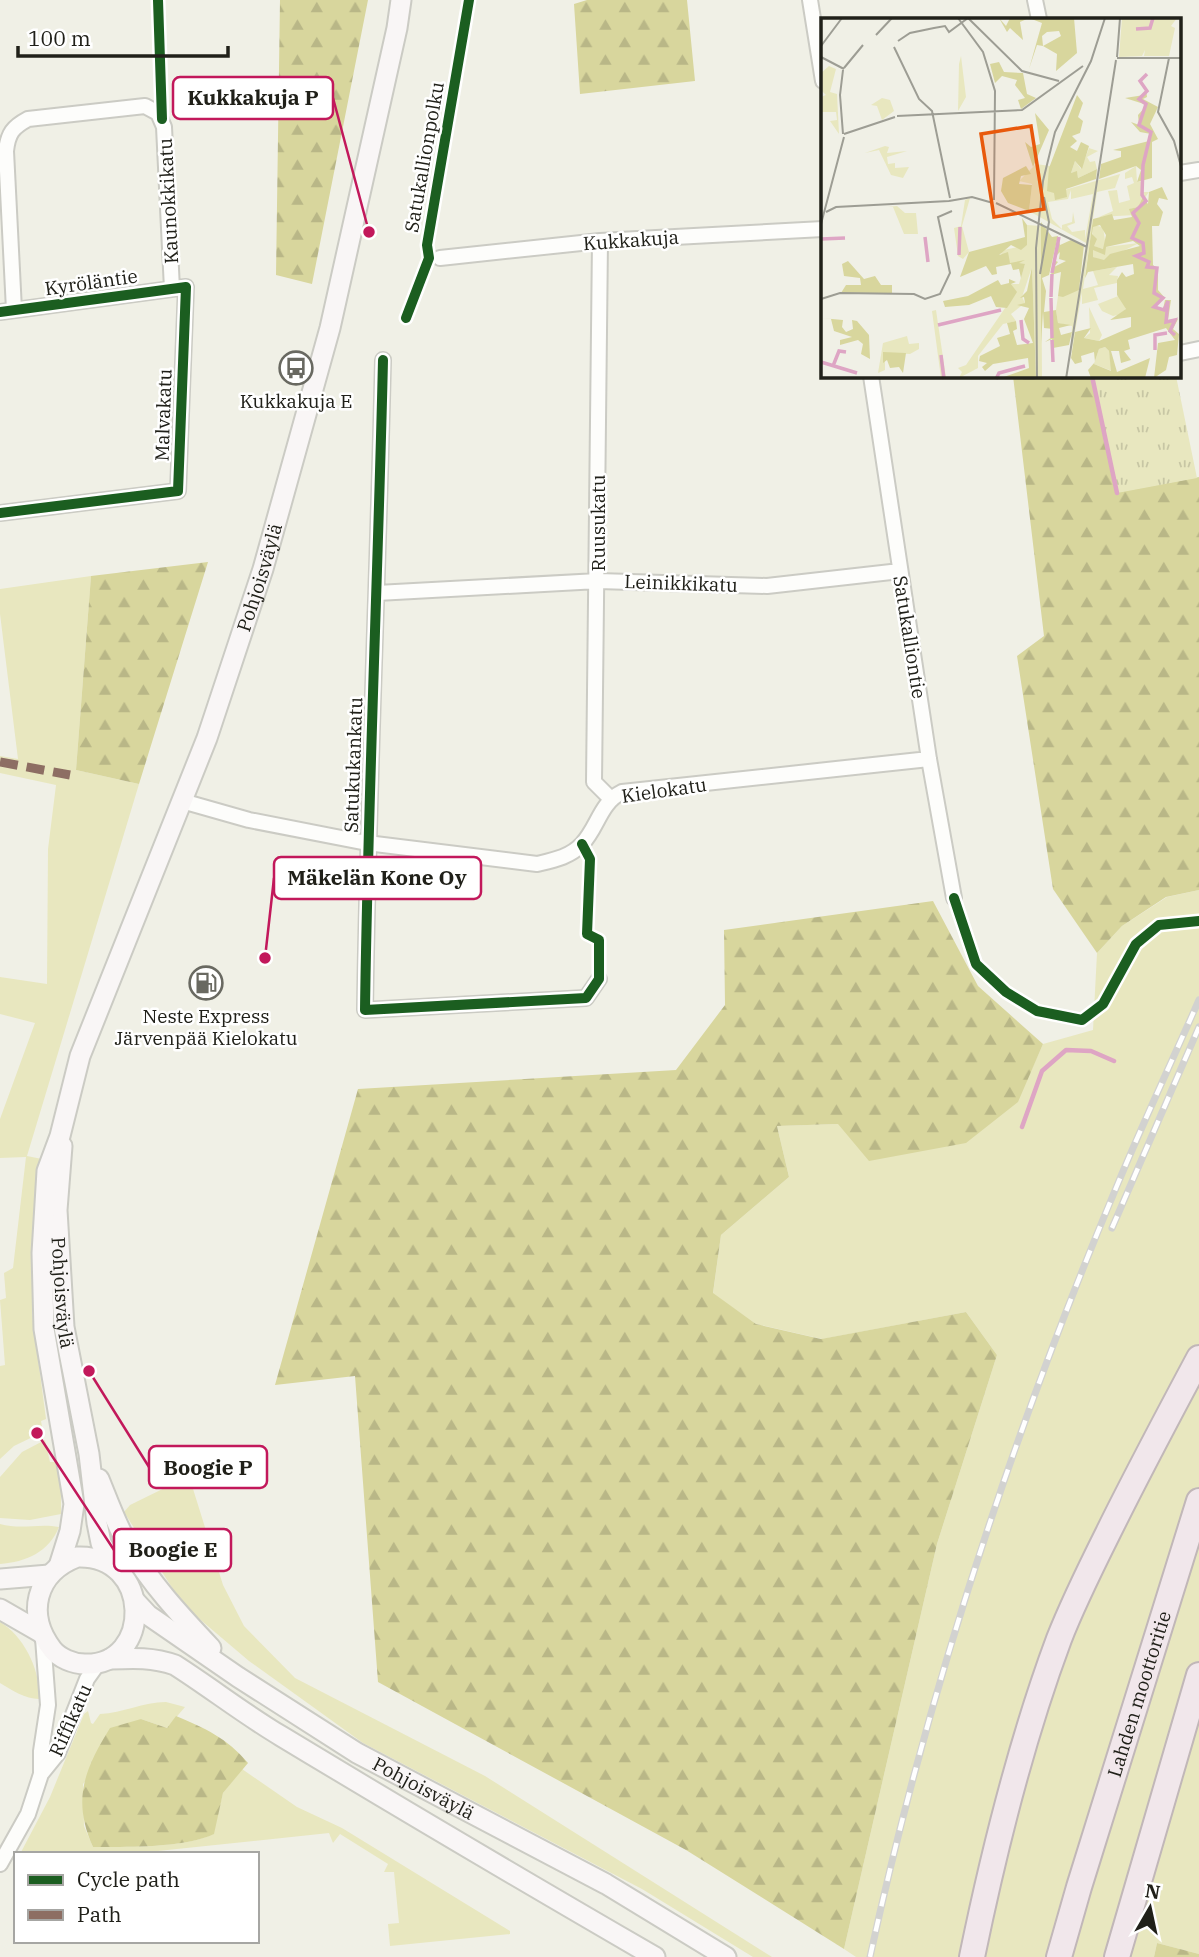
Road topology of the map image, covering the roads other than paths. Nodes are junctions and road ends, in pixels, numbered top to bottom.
1 (401, 0) edge
2 (810, 0) edge
3 (1035, 0) edge
4 (1039, 18) edge
5 (821, 54) edge
6 (821, 229) edge
7 (600, 241) junction
8 (440, 258) dead end
9 (179, 288) junction
10 (7, 311) edge
11 (383, 360) dead end
12 (871, 378) edge
13 (0, 513) edge
14 (900, 571) junction
15 (598, 581) junction
16 (377, 593) junction
17 (929, 759) junction
18 (610, 798) junction
19 (182, 802) junction
20 (367, 843) junction
21 (954, 898) dead end
22 (599, 979) dead end
23 (61, 1136) junction
24 (1199, 1358) edge
25 (89, 1454) junction
26 (1199, 1501) edge
27 (115, 1568) junction
28 (54, 1571) junction
29 (0, 1579) edge
30 (135, 1601) junction
31 (0, 1609) edge
32 (42, 1635) junction
33 (104, 1662) junction
34 (1199, 1675) edge
35 (238, 1677) junction
36 (41, 1774) junction
37 (0, 1864) edge
38 (654, 1957) edge
39 (726, 1957) edge
40 (972, 1957) edge
41 (1059, 1957) edge
42 (1117, 1957) edge

1 - 19 main road, Pohjoisväylä
2 - 5 street
3 - 4 street
6 - 7 street, Kukkakuja
7 - 8 street, Kukkakuja
7 - 15 street, Ruusukatu
9 - 10 street, Kyröläntie
9 - 10 street, Kaunokkikatu
9 - 13 street, Malvakatu
11 - 16 street, Satukukankatu
12 - 14 street, Satukalliontie
14 - 15 street, Leinikkikatu
14 - 17 street, Satukalliontie
15 - 16 street, Leinikkikatu
15 - 18 street, Ruusukatu
16 - 20 street, Satukukankatu
17 - 18 street, Kielokatu
17 - 21 street, Satukalliontie
18 - 20 street, Kielokatu
19 - 20 street, Kielokatu
19 - 23 main road, Pohjoisväylä
20 - 22 street, Satukukankatu
23 - 25 main road, Pohjoisväylä
23 - 28 main road, Pohjoisväylä
24 - 40 highway
25 - 27 main road, Pohjoisväylä
25 - 35 main road
26 - 41 highway, Lahden moottoritie
27 - 28 main road
27 - 30 main road
28 - 29 main road
28 - 32 main road
30 - 33 main road
30 - 35 main road, Pohjoisväylä
31 - 32 main road
32 - 33 main road
32 - 36 street, Riffikatu
33 - 36 street, Riffikatu
33 - 38 main road, Pohjoisväylä
34 - 42 highway
35 - 39 main road, Pohjoisväylä
36 - 37 street, Riffikatu

